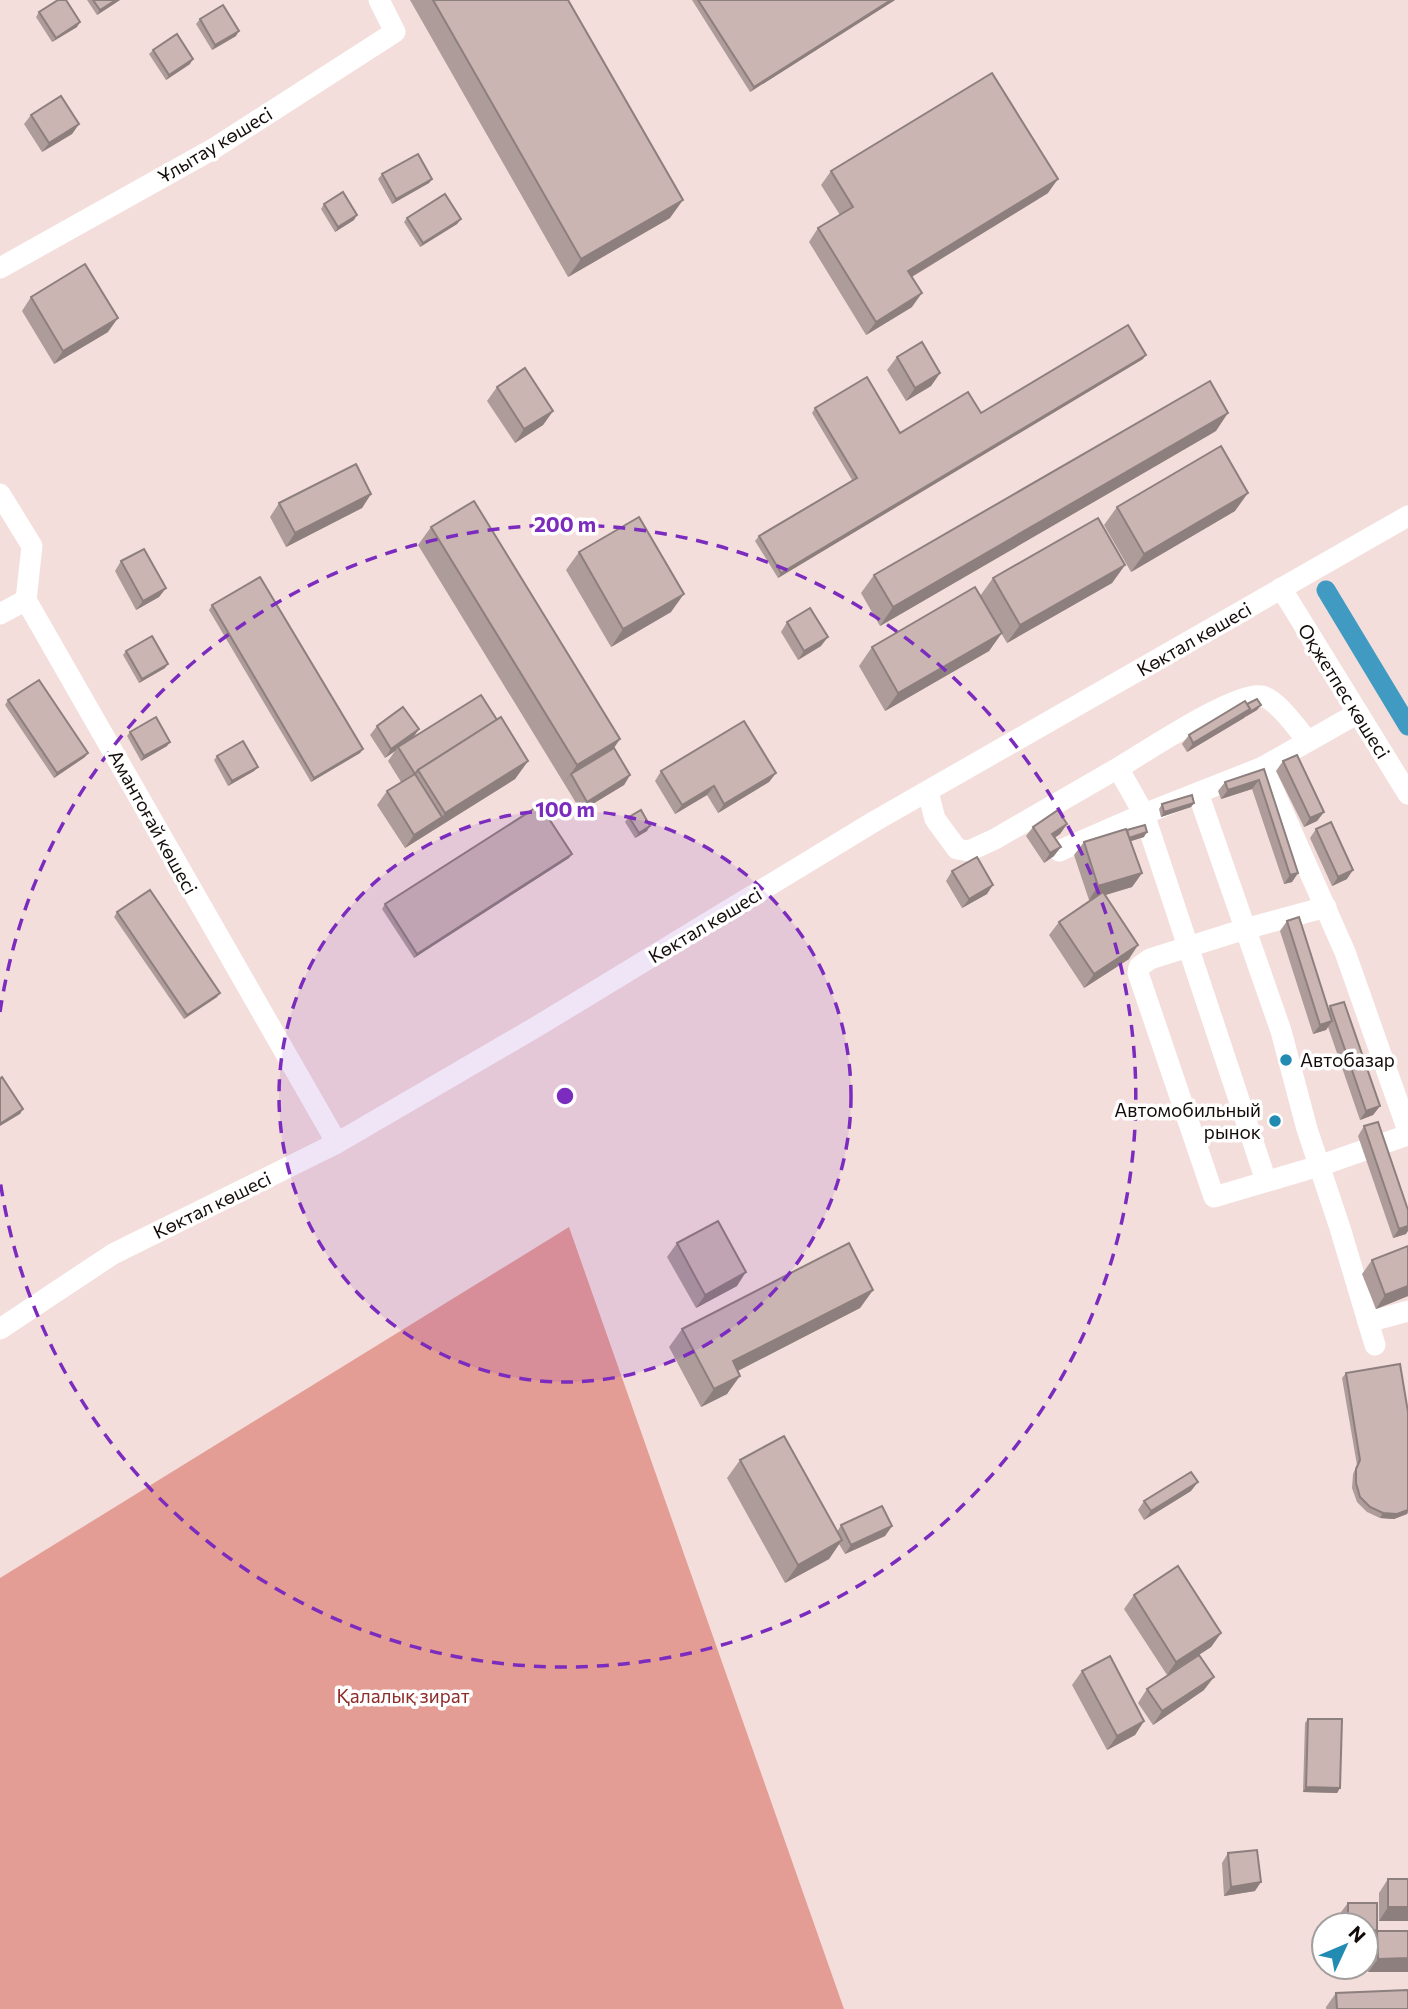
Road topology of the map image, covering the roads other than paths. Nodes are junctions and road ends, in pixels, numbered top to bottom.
1 (379, 0) edge
2 (0, 268) edge
3 (0, 494) edge
4 (1408, 516) edge
5 (1281, 589) junction
6 (26, 600) junction
7 (0, 614) edge
8 (1358, 713) junction
9 (1308, 741) junction
10 (1263, 767) junction
11 (1118, 768) junction
12 (928, 792) junction
13 (1198, 793) junction
14 (1408, 794) edge
15 (1144, 814) junction
16 (1059, 852) edge
17 (1326, 907) junction
18 (1245, 929) junction
19 (1187, 948) junction
20 (1408, 1133) edge
21 (337, 1143) junction
22 (1319, 1166) junction
23 (1266, 1181) junction
24 (1408, 1311) edge
25 (1368, 1322) junction
26 (0, 1329) edge
27 (1375, 1345) dead end

1 - 2 street, Ұлытау көшесі
3 - 6 street
4 - 5 street, Көктал көшесі
5 - 8 street, Оқжетпес көшесі
5 - 12 street, Көктал көшесі
6 - 7 street
6 - 21 street, Амантоғай көшесі
8 - 9 street
8 - 14 street, Оқжетпес көшесі
9 - 10 street
9 - 11 street
10 - 13 street
10 - 17 street
11 - 12 street
11 - 15 street
12 - 21 street, Көктал көшесі
13 - 15 street
13 - 18 street
15 - 16 street
15 - 19 street
17 - 18 street
17 - 20 street
18 - 19 street
18 - 22 street
19 - 23 street
19 - 23 street
20 - 22 street
21 - 26 street, Көктал көшесі
22 - 23 street
22 - 25 street
24 - 25 street
25 - 27 street

